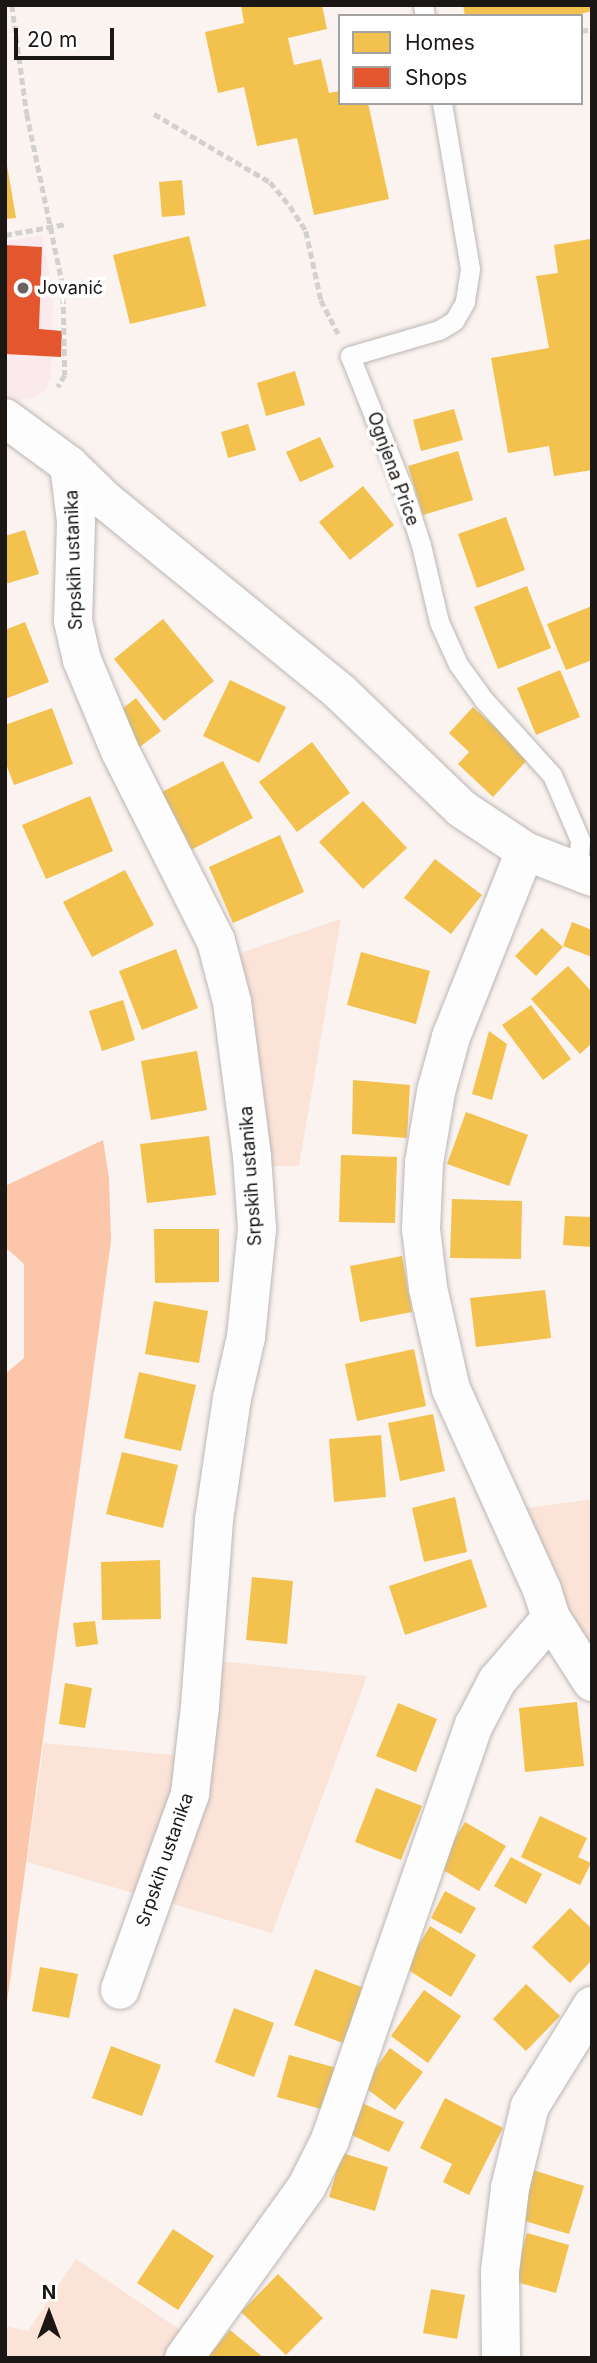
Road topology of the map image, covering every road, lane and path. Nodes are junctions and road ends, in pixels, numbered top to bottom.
1 (12, 5) edge
2 (442, 105) edge
3 (154, 114) dead end
4 (66, 224) dead end
5 (52, 227) junction
6 (5, 235) edge
7 (350, 356) junction
8 (58, 387) dead end
9 (5, 418) edge
10 (69, 465) junction
11 (525, 851) junction
12 (585, 875) edge
13 (551, 1618) junction
14 (592, 1682) edge
15 (120, 1990) dead end
16 (592, 2006) edge
17 (184, 2358) edge
18 (501, 2358) edge

1 - 5 path
2 - 7 lane
3 - 7 path
4 - 5 path
5 - 6 path
5 - 8 path
7 - 12 lane, Ognjena Price
9 - 10 street, Srpskih ustanika
10 - 11 street, Srpskih ustanika
10 - 15 street, Srpskih ustanika
11 - 12 street, Srpskih ustanika
11 - 13 street
13 - 14 street
13 - 17 street
16 - 18 street

